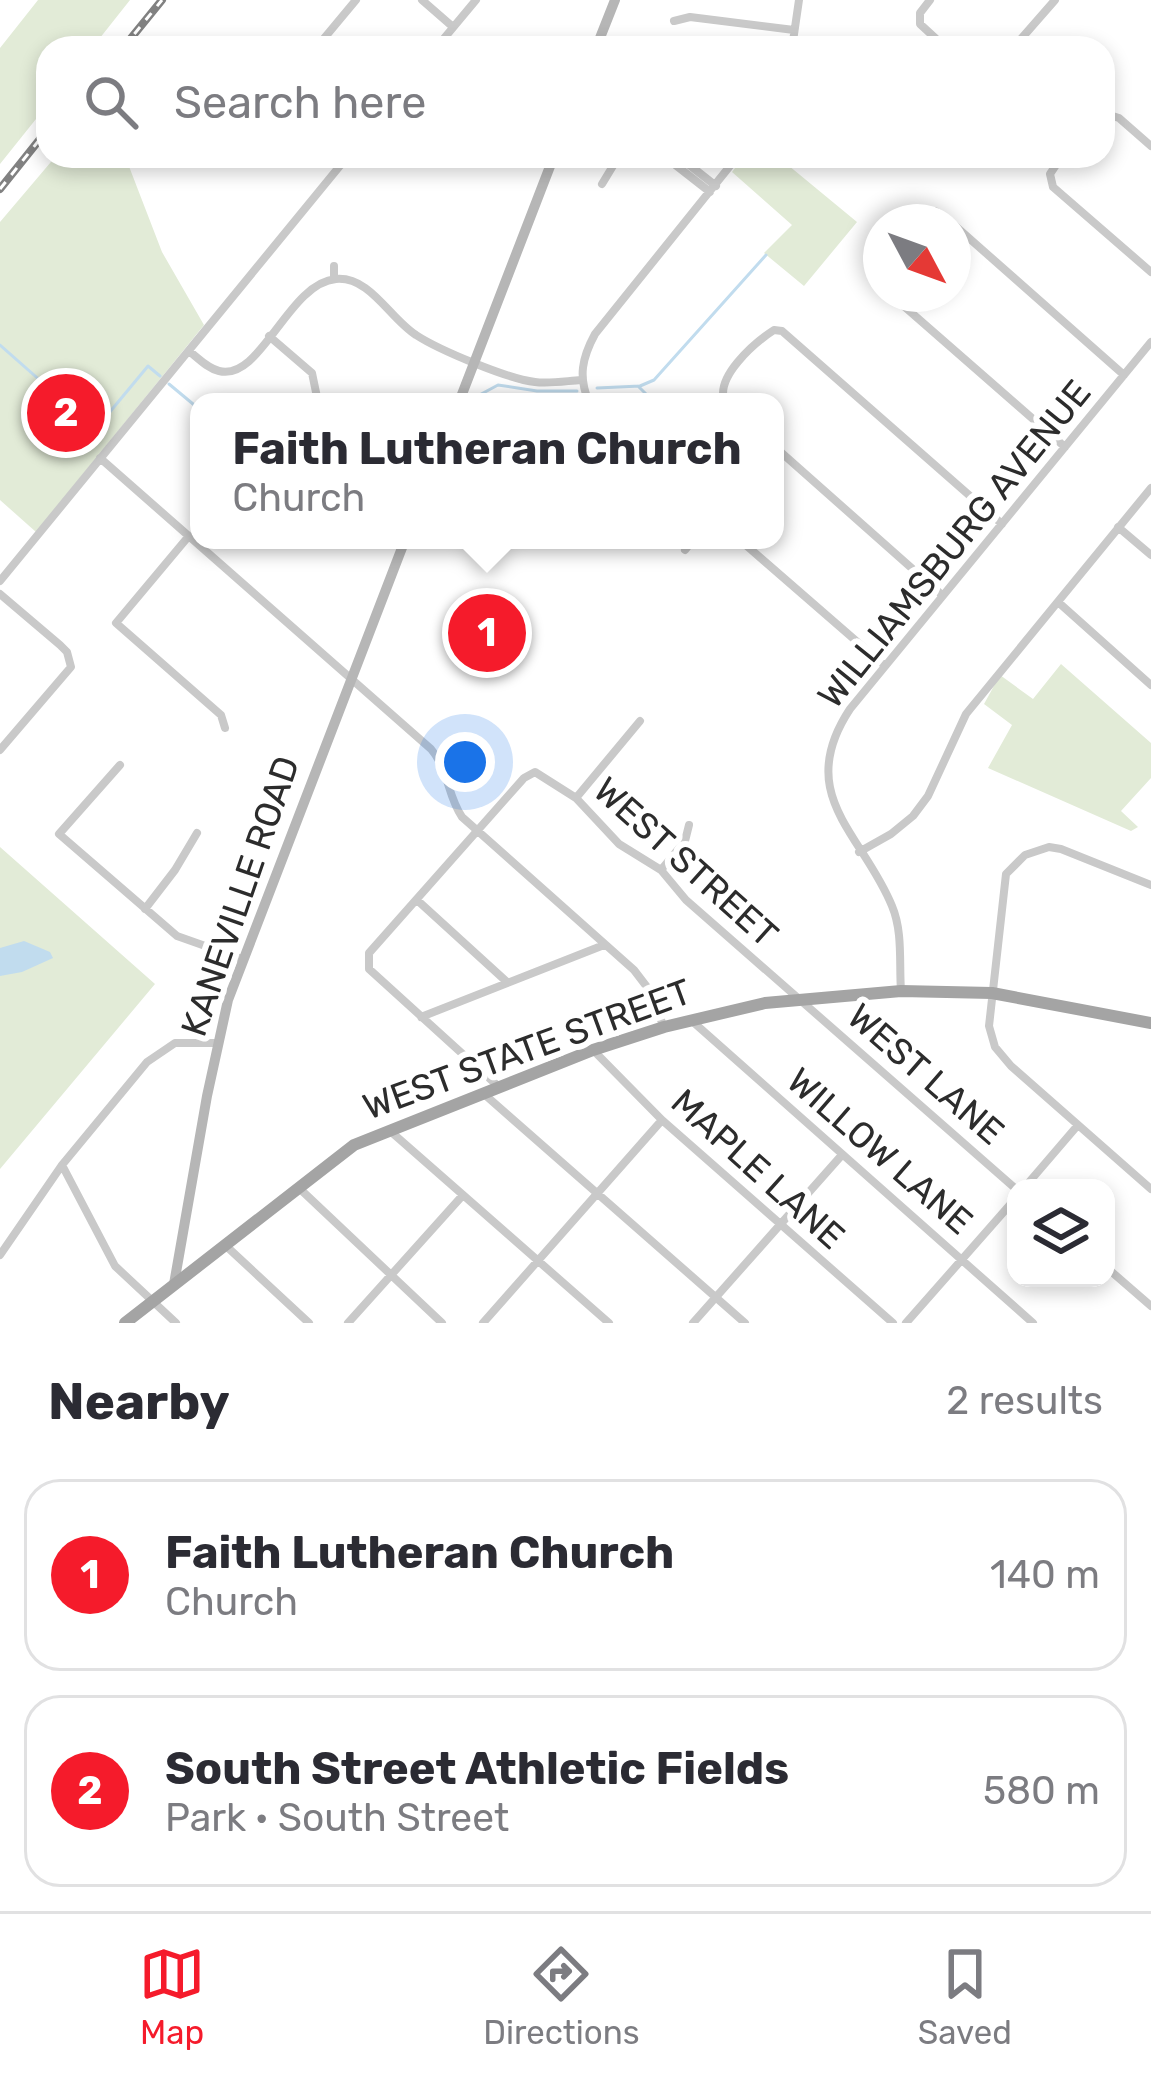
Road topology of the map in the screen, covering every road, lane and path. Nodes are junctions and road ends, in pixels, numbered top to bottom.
1 (356, 0) edge
2 (422, 0) edge
3 (476, 0) edge
4 (615, 0) edge
5 (799, 0) edge
6 (930, 0) edge
7 (1055, 0) edge
8 (674, 21) dead end
9 (453, 27) junction
10 (794, 30) junction
11 (326, 36) edge
12 (446, 36) edge
13 (601, 36) edge
14 (793, 36) edge
15 (932, 36) edge
16 (1024, 36) edge
17 (1115, 117) edge
18 (1151, 146) edge
19 (338, 168) edge
20 (549, 168) edge
21 (612, 168) edge
22 (682, 168) edge
23 (691, 168) edge
24 (729, 168) edge
25 (1054, 168) edge
26 (602, 184) dead end
27 (713, 189) junction
28 (971, 240) edge
29 (334, 266) dead end
30 (1151, 272) edge
31 (334, 279) junction
32 (911, 312) edge
33 (269, 336) junction
34 (1151, 342) edge
35 (189, 351) junction
36 (475, 362) junction
37 (1124, 375) junction
38 (581, 380) junction
39 (320, 393) edge
40 (463, 393) edge
41 (586, 393) edge
42 (721, 393) edge
43 (1065, 447) junction
44 (784, 455) edge
45 (100, 458) junction
46 (1151, 488) edge
47 (1002, 524) junction
48 (1118, 527) junction
49 (188, 537) joint
50 (202, 549) edge
51 (402, 549) edge
52 (750, 549) edge
53 (1151, 555) edge
54 (0, 580) edge
55 (0, 594) edge
56 (942, 596) junction
57 (1057, 602) junction
58 (885, 666) junction
59 (351, 680) junction
60 (1151, 685) edge
61 (640, 721) dead end
62 (225, 728) dead end
63 (0, 751) edge
64 (120, 765) dead end
65 (575, 798) junction
66 (689, 825) dead end
67 (197, 833) dead end
68 (477, 833) junction
69 (859, 852) junction
70 (661, 870) junction
71 (1151, 885) edge
72 (417, 900) junction
73 (145, 909) junction
74 (604, 945) junction
75 (242, 958) junction
76 (507, 982) junction
77 (901, 991) junction
78 (992, 993) junction
79 (800, 1000) junction
80 (421, 1017) junction
81 (691, 1019) junction
82 (1151, 1023) edge
83 (664, 1027) junction
84 (218, 1042) junction
85 (593, 1050) junction
86 (499, 1087) junction
87 (483, 1093) junction
88 (662, 1120) junction
89 (1078, 1125) junction
90 (388, 1129) junction
91 (842, 1156) junction
92 (62, 1165) junction
93 (1030, 1179) edge
94 (1007, 1181) edge
95 (298, 1187) junction
96 (1151, 1189) edge
97 (598, 1194) junction
98 (463, 1195) junction
99 (1007, 1206) edge
100 (778, 1225) junction
101 (224, 1244) junction
102 (0, 1255) edge
103 (962, 1259) junction
104 (539, 1261) junction
105 (391, 1275) junction
106 (1115, 1275) edge
107 (174, 1284) junction
108 (716, 1297) junction
109 (153, 1301) junction
110 (1151, 1306) edge
111 (125, 1323) edge
112 (176, 1323) edge
113 (309, 1323) edge
114 (348, 1323) edge
115 (442, 1323) edge
116 (483, 1323) edge
117 (609, 1323) edge
118 (693, 1323) edge
119 (746, 1323) edge
120 (893, 1323) edge
121 (906, 1323) edge
122 (1034, 1323) edge

1 - 11 street
2 - 9 street
3 - 9 street
4 - 13 main road
5 - 10 street
6 - 15 street
7 - 16 street
8 - 10 street
9 - 12 street
10 - 14 street
17 - 18 street
19 - 35 street
20 - 36 main road
21 - 26 street
22 - 27 street
23 - 27 street
24 - 27 street
25 - 30 street
27 - 38 street
28 - 37 street
29 - 31 street
31 - 33 street
31 - 36 street
32 - 43 street
33 - 35 street
33 - 39 street
34 - 37 street, WILLIAMSBURG AVENUE
35 - 45 street
36 - 38 street
36 - 40 main road
37 - 43 street, WILLIAMSBURG AVENUE
38 - 41 street
42 - 47 street
43 - 47 street, WILLIAMSBURG AVENUE
44 - 56 street
45 - 49 street
45 - 54 street
46 - 48 street
47 - 56 street, WILLIAMSBURG AVENUE
48 - 53 street
48 - 57 street
49 - 62 street
50 - 59 street
51 - 59 main road, KANEVILLE ROAD
52 - 58 street
55 - 63 street
56 - 58 street, WILLIAMSBURG AVENUE
57 - 60 street
57 - 69 street
58 - 69 street, WILLIAMSBURG AVENUE
59 - 68 street
59 - 75 main road, KANEVILLE ROAD
61 - 65 street
64 - 73 street
65 - 68 street, WEST STREET
65 - 70 street, WEST STREET
66 - 70 street
67 - 73 street
68 - 72 street
68 - 74 street
69 - 77 street, WILLIAMSBURG AVENUE
70 - 79 street, WEST STREET
71 - 78 street
72 - 76 street
72 - 80 street
73 - 75 street
74 - 76 street
74 - 83 street
75 - 84 main road, KANEVILLE ROAD
76 - 80 street
77 - 78 main road, WEST STATE STREET
77 - 79 main road, WEST STATE STREET
78 - 82 main road, WEST STATE STREET
78 - 89 street
79 - 81 main road, WEST STATE STREET
79 - 94 street, WEST LANE
80 - 86 street
81 - 83 main road, WEST STATE STREET
81 - 91 street, WILLOW LANE
83 - 85 main road, WEST STATE STREET
84 - 92 street
84 - 107 main road, KANEVILLE ROAD
85 - 86 main road, WEST STATE STREET
85 - 88 street, MAPLE LANE
86 - 87 main road, WEST STATE STREET
87 - 90 main road, WEST STATE STREET
87 - 97 street
88 - 97 street
88 - 100 street, MAPLE LANE
89 - 93 street
89 - 96 street
90 - 95 main road, WEST STATE STREET
90 - 98 street
91 - 100 street
91 - 103 street, WILLOW LANE
92 - 102 street
92 - 109 street
95 - 101 main road, WEST STATE STREET
95 - 105 street
97 - 104 street
97 - 108 street
98 - 104 street
98 - 105 street
99 - 103 street
100 - 108 street
100 - 120 street, MAPLE LANE
101 - 107 main road, WEST STATE STREET
101 - 113 street
103 - 121 street
103 - 122 street, WILLOW LANE
104 - 116 street
104 - 117 street
105 - 114 street
105 - 115 street
106 - 110 street
107 - 109 main road, WEST STATE STREET
108 - 118 street
108 - 119 street
109 - 111 main road, WEST STATE STREET
109 - 112 street

